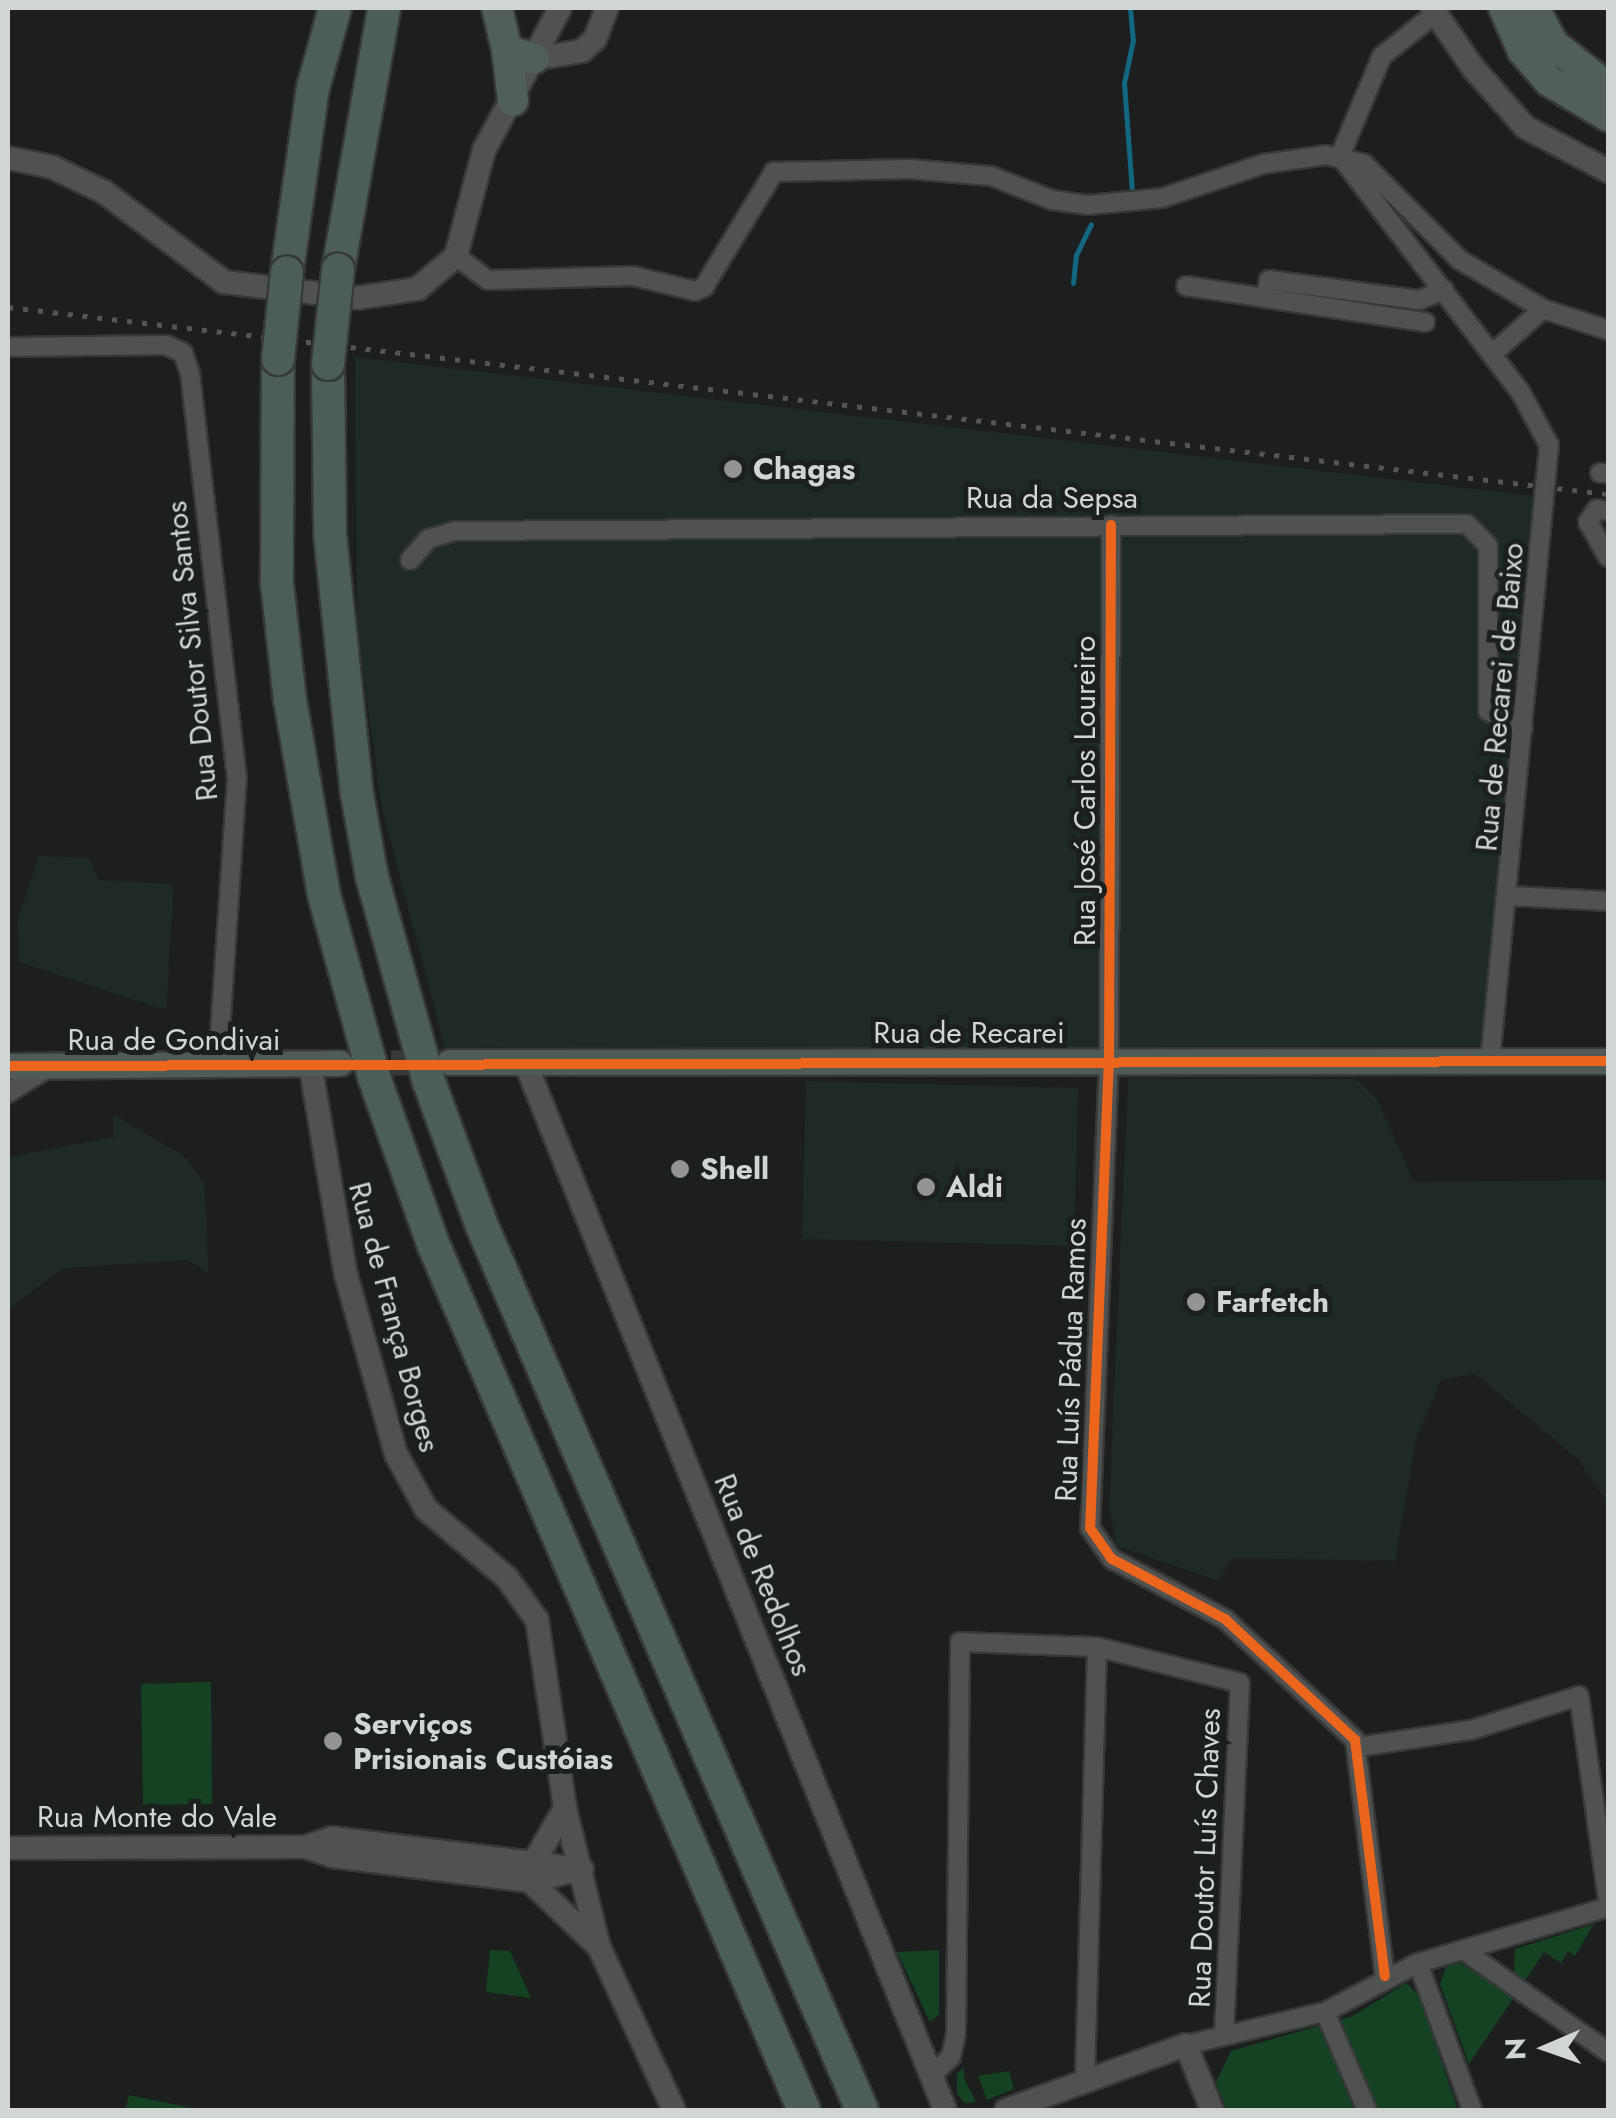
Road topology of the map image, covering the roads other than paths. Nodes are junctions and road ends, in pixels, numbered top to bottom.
1 (335, 8) edge
2 (384, 8) edge
3 (497, 8) edge
4 (560, 8) edge
5 (607, 8) edge
6 (1504, 8) edge
7 (1534, 8) edge
8 (1434, 10) edge
9 (520, 55) junction
10 (566, 58) junction
11 (1608, 88) edge
12 (512, 102) junction
13 (1608, 116) edge
14 (1340, 156) junction
15 (8, 158) edge
16 (1608, 172) edge
17 (456, 256) junction
18 (1186, 286) dead end
19 (1444, 290) junction
20 (1362, 292) junction
21 (1266, 298) junction
22 (1543, 309) junction
23 (1359, 312) junction
24 (1424, 322) dead end
25 (1608, 330) edge
26 (8, 348) edge
27 (1492, 354) junction
28 (1608, 511) edge
29 (1111, 525) junction
30 (1608, 558) edge
31 (410, 560) dead end
32 (1523, 728) junction
33 (1509, 896) junction
34 (1608, 901) edge
35 (1109, 1058) junction
36 (1608, 1060) edge
37 (1490, 1061) junction
38 (449, 1062) tunnel mouth
39 (526, 1062) junction
40 (310, 1063) junction
41 (340, 1063) tunnel mouth
42 (218, 1065) junction
43 (8, 1066) edge
44 (51, 1066) junction
45 (8, 1094) edge
46 (1097, 1647) junction
47 (1358, 1747) junction
48 (1600, 1767) edge
49 (565, 1808) junction
50 (8, 1848) edge
51 (582, 1868) junction
52 (532, 1871) junction
53 (1608, 1904) edge
54 (599, 1947) junction
55 (1463, 1950) junction
56 (1418, 1963) junction
57 (1385, 1976) junction
58 (1325, 2012) junction
59 (1224, 2035) junction
60 (1186, 2045) junction
61 (1608, 2052) edge
62 (931, 2076) junction
63 (1085, 2077) junction
64 (849, 2080) junction
65 (802, 2107) edge
66 (674, 2110) edge
67 (862, 2110) edge
68 (872, 2110) edge
69 (944, 2110) edge
70 (1006, 2110) edge
71 (1212, 2110) edge
72 (1367, 2110) edge
73 (1472, 2110) edge
74 (1482, 2110) edge

1 - 65 highway, bridge
2 - 64 highway, bridge
3 - 9 highway
4 - 9 street
5 - 10 street
6 - 13 highway
7 - 11 highway
8 - 14 street
8 - 16 street
9 - 10 street
9 - 12 highway
10 - 12 street
12 - 17 street
14 - 17 street
14 - 19 street, Rua de Recarei de Baixo
14 - 22 street
15 - 17 street
18 - 21 street
19 - 20 street
19 - 27 street, Rua de Recarei de Baixo
20 - 21 street
20 - 23 street
21 - 23 street
22 - 25 street
22 - 27 street
23 - 24 street
26 - 42 street, Rua Doutor Silva Santos
27 - 32 street, Rua de Recarei de Baixo
28 - 30 street
29 - 31 street, Rua da Sepsa
29 - 32 street, Rua da Sepsa
29 - 35 street, Rua José Carlos Loureiro
32 - 33 street, Rua de Recarei de Baixo
33 - 34 street
33 - 37 street, Rua de Recarei de Baixo
35 - 37 main road, Rua de Recarei
35 - 39 main road, Rua de Recarei
35 - 47 street, Rua Luís Pádua Ramos
36 - 37 main road, Rua de Recarei
38 - 39 main road, Rua de Recarei
39 - 62 street, Rua de Redolhos
40 - 41 main road, Rua de Gondivai
40 - 42 main road, Rua de Gondivai
40 - 49 street, Rua de França Borges
42 - 44 main road, Rua de Gondivai
43 - 44 main road, Rua de Gondivai
44 - 45 street
46 - 59 street, Rua Doutor Luís Chaves
46 - 62 street
46 - 63 street
47 - 48 street
47 - 57 street
48 - 53 street
49 - 51 street, Rua de França Borges
49 - 52 street
50 - 52 street, Rua Monte do Vale
51 - 52 street, Rua Monte do Vale
51 - 54 street, Rua de França Borges
52 - 54 street
53 - 55 street
54 - 66 street, Rua de França Borges
55 - 56 street
55 - 61 street
56 - 57 street
56 - 73 street
57 - 58 street
58 - 59 street
58 - 72 street
59 - 60 street
60 - 63 street
60 - 71 street
62 - 69 street, Rua de Redolhos
63 - 70 street
64 - 67 highway
64 - 68 highway
73 - 74 street

